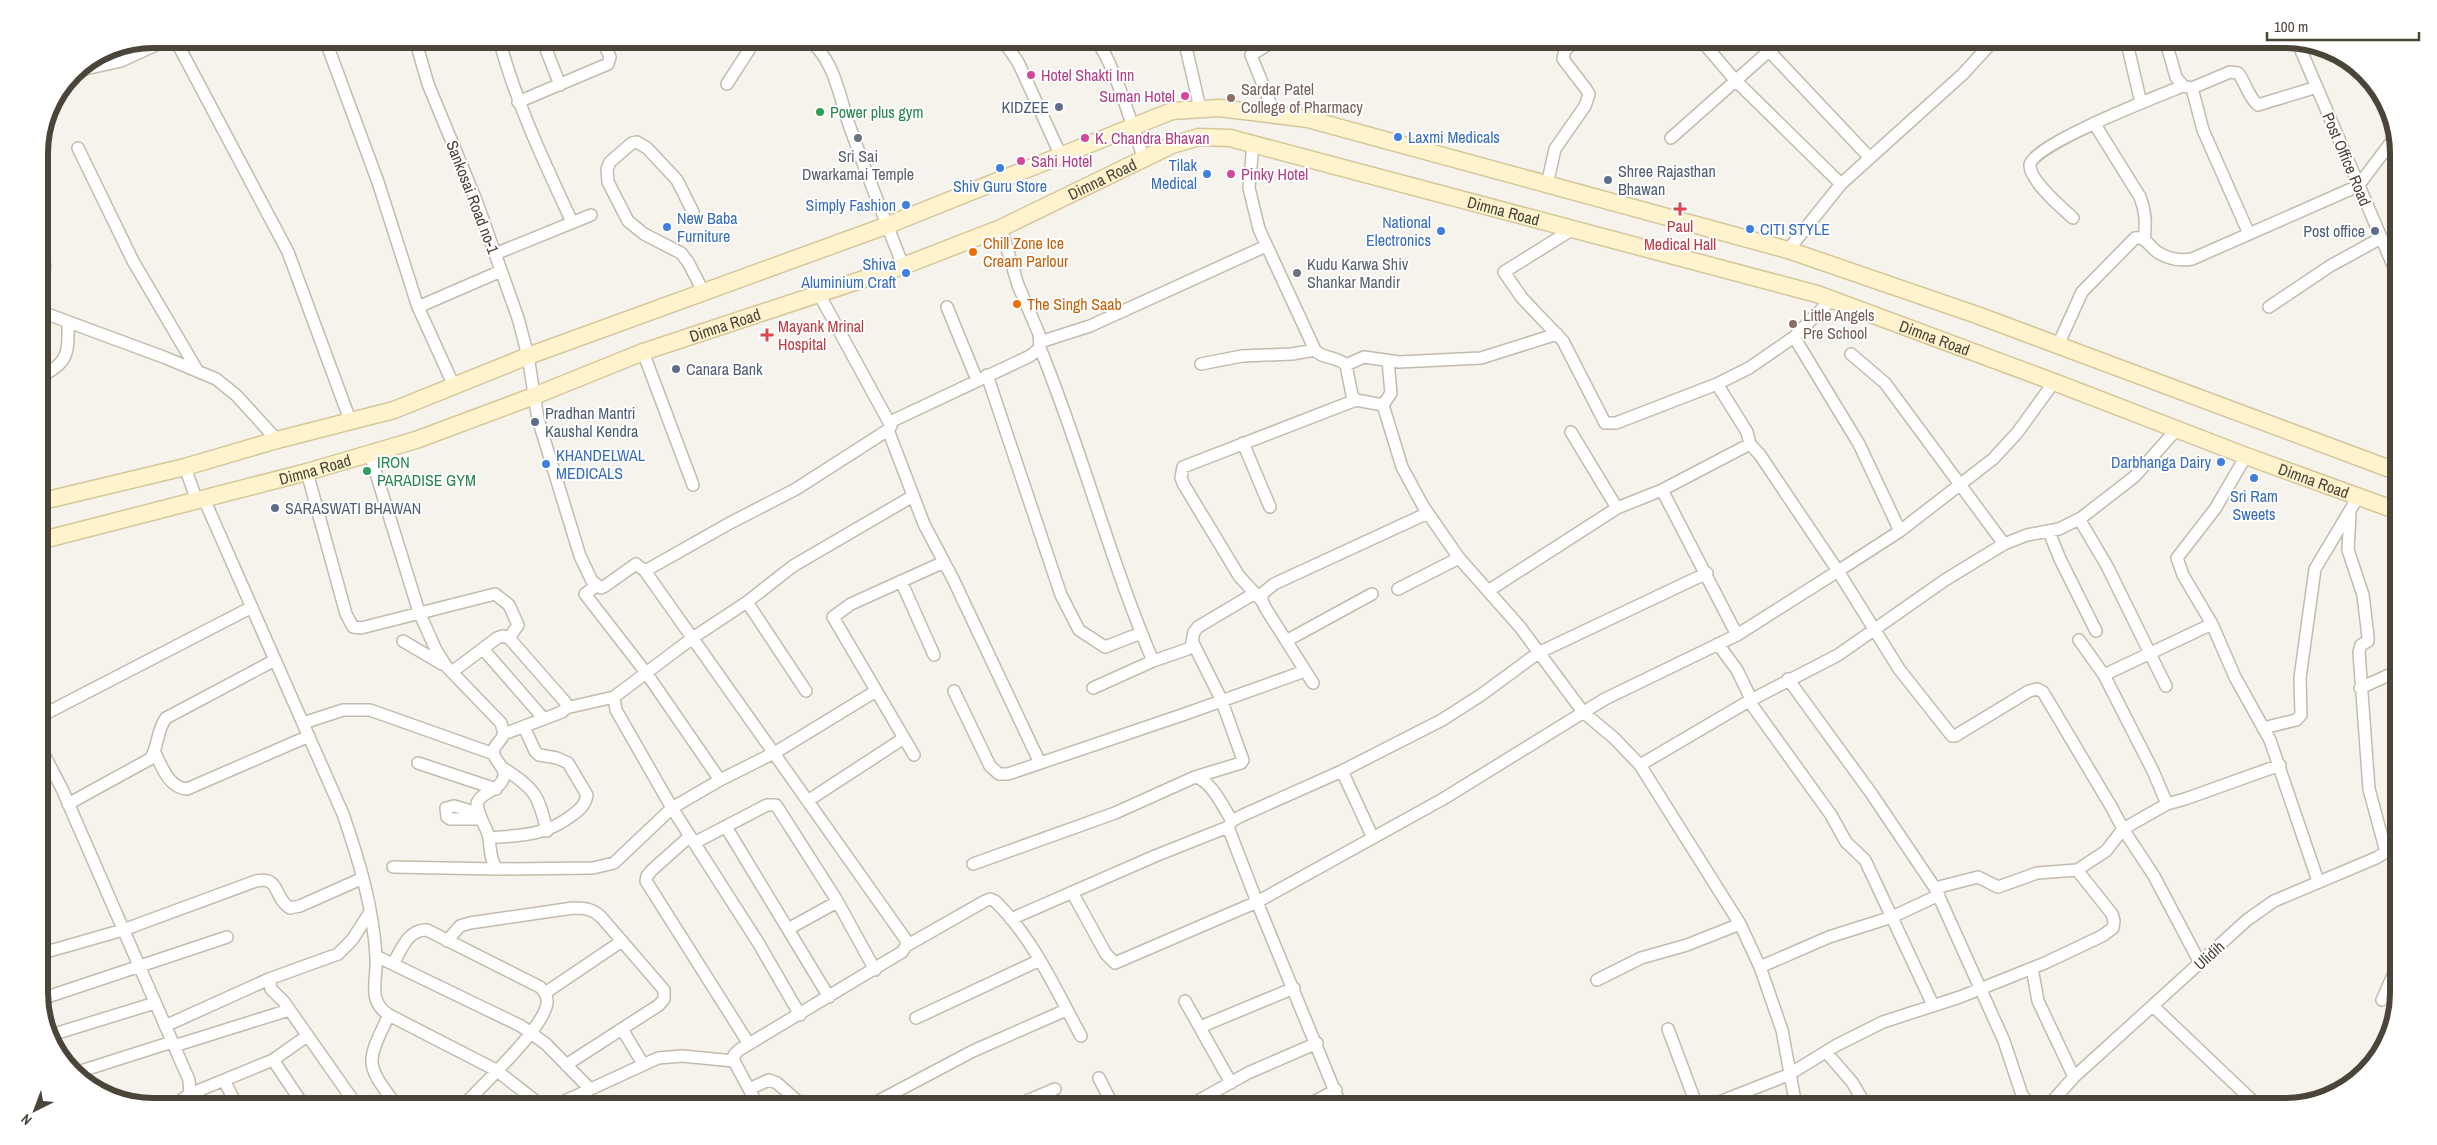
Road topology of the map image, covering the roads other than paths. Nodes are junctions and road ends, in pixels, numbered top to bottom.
1 (149, 48) edge
2 (180, 48) edge
3 (328, 48) edge
4 (418, 48) edge
5 (502, 48) edge
6 (546, 48) edge
7 (606, 48) edge
8 (750, 48) edge
9 (816, 48) edge
10 (1008, 48) edge
11 (1102, 48) edge
12 (1186, 48) edge
13 (1262, 48) edge
14 (1567, 48) edge
15 (1708, 48) edge
16 (1773, 48) edge
17 (1987, 48) edge
18 (2128, 48) edge
19 (2168, 48) edge
20 (2301, 49) edge
21 (1769, 51) junction
22 (91, 68) edge
23 (1735, 80) junction
24 (727, 84) dead end
25 (560, 85) junction
26 (2188, 87) junction
27 (2317, 87) junction
28 (518, 102) junction
29 (2141, 104) junction
30 (1200, 108) junction
31 (1275, 115) junction
32 (2094, 123) junction
33 (1132, 128) junction
34 (1671, 138) dead end
35 (1253, 144) junction
36 (2389, 145) edge
37 (78, 148) dead end
38 (1061, 156) junction
39 (1870, 158) junction
40 (1144, 159) junction
41 (1842, 184) junction
42 (1547, 185) junction
43 (2358, 186) junction
44 (693, 212) dead end
45 (591, 215) dead end
46 (2073, 218) dead end
47 (572, 222) junction
48 (888, 225) junction
49 (1001, 228) junction
50 (1573, 229) junction
51 (2249, 234) junction
52 (2381, 238) junction
53 (2144, 240) junction
54 (1266, 246) junction
55 (1788, 250) junction
56 (495, 254) junction
57 (2389, 257) edge
58 (903, 266) junction
59 (501, 271) junction
60 (703, 291) junction
61 (819, 294) junction
62 (1832, 299) junction
63 (418, 307) junction
64 (947, 307) dead end
65 (2269, 307) dead end
66 (48, 314) edge
67 (68, 322) junction
68 (1557, 334) junction
69 (1794, 337) junction
70 (1040, 345) junction
71 (2058, 345) junction
72 (1315, 350) junction
73 (643, 352) junction
74 (1851, 354) dead end
75 (528, 356) junction
76 (1388, 361) junction
77 (1201, 364) dead end
78 (1346, 365) junction
79 (197, 370) junction
80 (48, 372) edge
81 (982, 378) junction
82 (2054, 382) junction
83 (1717, 384) junction
84 (454, 386) junction
85 (534, 396) junction
86 (1356, 400) junction
87 (1383, 405) junction
88 (350, 420) junction
89 (889, 426) junction
90 (2177, 429) junction
91 (1571, 432) dead end
92 (277, 440) junction
93 (1243, 443) junction
94 (1750, 444) junction
95 (370, 454) junction
96 (2246, 456) junction
97 (185, 467) junction
98 (2389, 469) edge
99 (307, 472) junction
100 (1962, 484) junction
101 (693, 485) dead end
102 (1662, 490) junction
103 (913, 496) junction
104 (2358, 498) junction
105 (48, 500) edge
106 (201, 500) junction
107 (1270, 507) dead end
108 (1617, 508) junction
109 (2389, 512) edge
110 (1428, 513) junction
111 (2350, 514) junction
112 (2081, 518) junction
113 (1900, 531) junction
114 (2049, 532) junction
115 (48, 539) edge
116 (2004, 544) junction
117 (1459, 558) junction
118 (944, 562) junction
119 (645, 571) junction
120 (1838, 572) junction
121 (1707, 573) junction
122 (902, 581) junction
123 (596, 586) junction
124 (1398, 589) dead end
125 (1488, 591) junction
126 (1372, 594) dead end
127 (1258, 597) junction
128 (747, 602) junction
129 (252, 607) junction
130 (419, 612) junction
131 (2212, 624) junction
132 (1875, 629) junction
133 (2096, 631) dead end
134 (1141, 633) junction
135 (1737, 635) junction
136 (694, 637) junction
137 (509, 638) junction
138 (2079, 640) dead end
139 (403, 641) dead end
140 (1286, 641) junction
141 (1193, 643) junction
142 (1718, 644) junction
143 (483, 648) junction
144 (1538, 653) junction
145 (2151, 654) junction
146 (934, 655) dead end
147 (275, 660) junction
148 (1153, 661) junction
149 (449, 669) junction
150 (1305, 670) junction
151 (647, 674) junction
152 (2104, 675) junction
153 (2390, 675) edge
154 (1788, 679) junction
155 (1313, 683) dead end
156 (2166, 686) dead end
157 (1093, 688) dead end
158 (2360, 688) junction
159 (806, 691) dead end
160 (876, 691) junction
161 (954, 691) dead end
162 (614, 697) junction
163 (1750, 700) junction
164 (1222, 701) junction
165 (566, 708) junction
166 (48, 712) edge
167 (1582, 712) junction
168 (544, 719) junction
169 (303, 722) junction
170 (524, 727) junction
171 (2263, 728) junction
172 (504, 734) junction
173 (309, 736) junction
174 (904, 738) junction
175 (776, 752) junction
176 (155, 753) junction
177 (494, 754) junction
178 (914, 755) dead end
179 (48, 763) edge
180 (1040, 763) junction
181 (418, 764) dead end
182 (1640, 765) junction
183 (2280, 765) junction
184 (503, 768) junction
185 (1342, 771) junction
186 (1195, 777) junction
187 (720, 780) junction
188 (496, 789) junction
189 (809, 800) junction
190 (68, 804) junction
191 (2167, 804) junction
192 (672, 808) junction
193 (1230, 824) junction
194 (726, 827) junction
195 (2122, 829) junction
196 (547, 831) junction
197 (489, 838) junction
198 (1373, 838) junction
199 (692, 840) junction
200 (2390, 849) edge
201 (2386, 852) junction
202 (973, 864) dead end
203 (393, 867) dead end
204 (497, 869) junction
205 (2077, 870) junction
206 (363, 878) junction
207 (2318, 881) junction
208 (1072, 892) junction
209 (1937, 892) junction
210 (837, 902) junction
211 (1257, 902) junction
212 (370, 912) junction
213 (1892, 917) junction
214 (1011, 919) junction
215 (1740, 924) junction
216 (788, 929) junction
217 (122, 930) junction
218 (227, 937) dead end
219 (447, 940) junction
220 (622, 941) junction
221 (906, 946) junction
222 (48, 951) edge
223 (376, 956) junction
224 (1040, 960) junction
225 (2200, 962) junction
226 (393, 964) junction
227 (138, 965) junction
228 (1760, 967) junction
229 (2032, 968) junction
230 (874, 970) junction
231 (269, 979) junction
232 (1597, 980) dead end
233 (2390, 982) edge
234 (1294, 988) junction
235 (1980, 988) junction
236 (545, 993) junction
237 (829, 997) junction
238 (48, 998) edge
239 (2382, 1000) dead end
240 (1185, 1001) dead end
241 (155, 1003) junction
242 (1933, 1005) junction
243 (2154, 1007) junction
244 (289, 1010) junction
245 (1066, 1010) junction
246 (800, 1015) junction
247 (389, 1016) junction
248 (916, 1018) dead end
249 (165, 1026) junction
250 (1200, 1027) junction
251 (622, 1028) junction
252 (1668, 1029) dead end
253 (56, 1033) edge
254 (532, 1034) junction
255 (307, 1036) junction
256 (1081, 1036) dead end
257 (1317, 1043) junction
258 (173, 1044) junction
259 (749, 1044) junction
260 (1826, 1052) junction
261 (273, 1060) junction
262 (734, 1061) junction
263 (643, 1064) junction
264 (566, 1065) junction
265 (496, 1070) junction
266 (82, 1071) edge
267 (1788, 1075) junction
268 (2074, 1077) junction
269 (1099, 1078) dead end
270 (224, 1080) junction
271 (1231, 1083) junction
272 (1055, 1088) dead end
273 (748, 1089) junction
274 (590, 1090) junction
275 (1336, 1090) junction
276 (193, 1093) junction
277 (2246, 1095) junction
278 (185, 1098) edge
279 (197, 1098) edge
280 (233, 1098) edge
281 (299, 1098) edge
282 (351, 1098) edge
283 (390, 1098) edge
284 (470, 1098) edge
285 (532, 1098) edge
286 (572, 1098) edge
287 (753, 1098) edge
288 (794, 1098) edge
289 (884, 1098) edge
290 (1033, 1098) edge
291 (1110, 1098) edge
292 (1203, 1098) edge
293 (1321, 1098) edge
294 (1338, 1098) edge
295 (1694, 1098) edge
296 (1729, 1098) edge
297 (1794, 1098) edge
298 (1861, 1098) edge
299 (2024, 1098) edge
300 (2055, 1098) edge
301 (2242, 1098) edge
302 (2249, 1098) edge

1 - 22 street
2 - 88 street
3 - 63 street
4 - 56 street, Sankosai Road no-1
5 - 28 street
6 - 25 street
7 - 25 street
8 - 24 street
9 - 48 street
10 - 38 street
11 - 33 street
12 - 30 street
13 - 31 street
14 - 42 street
15 - 23 street
16 - 21 street
17 - 39 street
18 - 29 street
19 - 26 street
20 - 27 street, Post Office Road
21 - 23 street
21 - 39 street
23 - 34 street
23 - 41 street
25 - 28 street
26 - 27 street
26 - 29 street
26 - 51 street
27 - 43 street, Post Office Road
28 - 47 street
29 - 32 street
30 - 31 street
30 - 33 street
31 - 42 street
32 - 46 street
32 - 53 street
33 - 38 street
33 - 40 street
35 - 40 street, Dimna Road
35 - 50 street, Dimna Road
35 - 54 street
36 - 43 street
37 - 79 street
38 - 48 street
39 - 41 street
40 - 49 street, Dimna Road
41 - 55 street
42 - 55 street
43 - 51 street
43 - 52 street, Post Office Road
44 - 60 street
45 - 47 street
47 - 56 street
48 - 58 street
48 - 60 street
49 - 58 street, Dimna Road
49 - 70 street
50 - 62 street, Dimna Road
50 - 68 street
51 - 53 street
52 - 57 street, Post Office Road
52 - 65 street
53 - 71 street
54 - 70 street
54 - 72 street
55 - 71 street
56 - 59 street, Sankosai Road no-1
58 - 61 street, Dimna Road
59 - 63 street
59 - 75 street, Sankosai Road no-1
60 - 75 street
61 - 73 street, Dimna Road
61 - 89 street
62 - 69 street
62 - 82 street, Dimna Road
63 - 84 street
64 - 81 street
66 - 67 street
67 - 79 street
67 - 80 street
68 - 76 street
68 - 83 street
69 - 83 street
69 - 113 street
70 - 81 street
70 - 134 street
71 - 98 street
72 - 77 street
72 - 78 street
73 - 85 street, Dimna Road
73 - 101 street
74 - 100 street
75 - 84 street
75 - 85 street, Sankosai Road no-1
76 - 78 street
76 - 87 street
78 - 86 street
79 - 92 street
81 - 89 street
81 - 134 street
82 - 90 street, Dimna Road
82 - 100 street
83 - 94 street
84 - 88 street
85 - 95 street, Dimna Road
85 - 123 street, Sankosai Road no-1
86 - 87 street
86 - 93 street
87 - 110 street
88 - 92 street
89 - 103 street
89 - 119 street
90 - 96 street, Dimna Road
90 - 112 street
91 - 108 street
92 - 97 street
93 - 107 street
93 - 127 street
94 - 102 street
94 - 120 street
95 - 99 street, Dimna Road
95 - 130 street
96 - 104 street, Dimna Road
96 - 131 street
97 - 105 street
97 - 106 street
99 - 106 street, Dimna Road
99 - 130 street
100 - 113 street
100 - 116 street
102 - 108 street
102 - 121 street
103 - 118 street
103 - 128 street
104 - 109 street, Dimna Road
104 - 111 street
106 - 115 street, Dimna Road
106 - 129 street
108 - 125 street
110 - 117 street
110 - 127 street
111 - 158 street
111 - 171 street
112 - 114 street
112 - 145 street
113 - 120 street
114 - 116 street
114 - 133 street
116 - 132 street
117 - 124 street
117 - 125 street
118 - 122 street
118 - 180 street
119 - 123 street
119 - 136 street
120 - 132 street
120 - 135 street
121 - 135 street
121 - 144 street
122 - 146 street
122 - 160 street
123 - 151 street
125 - 144 street
126 - 140 street
127 - 140 street
127 - 141 street
128 - 136 street
128 - 159 street
129 - 147 street
129 - 166 street
130 - 137 street
130 - 149 street
131 - 145 street
131 - 171 street
132 - 154 street
132 - 195 street
134 - 148 street
135 - 142 street
136 - 151 street
136 - 175 street
137 - 143 street
137 - 165 street
138 - 152 street
139 - 149 street
140 - 150 street
141 - 148 street
141 - 164 street
142 - 163 street
142 - 167 street
143 - 149 street
143 - 168 street
144 - 167 street
144 - 185 street
145 - 152 street
145 - 156 street
147 - 169 street
147 - 176 street
148 - 157 street
149 - 172 street
150 - 155 street
150 - 164 street
151 - 162 street
151 - 187 street
152 - 191 street
153 - 158 street
154 - 163 street
154 - 209 street
158 - 201 street
160 - 174 street
160 - 175 street
161 - 180 street
162 - 165 street
162 - 192 street
163 - 182 street
163 - 213 street
164 - 180 street
164 - 186 street
165 - 168 street
167 - 182 street
167 - 198 street
168 - 170 street
169 - 173 street
169 - 177 street
170 - 172 street
170 - 196 street
171 - 183 street
172 - 177 street
173 - 176 street
173 - 206 street
174 - 178 street
174 - 189 street
175 - 187 street
175 - 189 street
176 - 190 street
177 - 184 street
179 - 190 street
181 - 188 street
182 - 215 street
183 - 191 street
183 - 207 street
184 - 188 street
184 - 196 street
185 - 193 street
185 - 198 street
186 - 193 street
186 - 202 street
187 - 192 street
188 - 197 street
189 - 221 street
190 - 217 street
191 - 195 street
192 - 199 street
192 - 204 street
193 - 208 street
193 - 211 street
194 - 199 street
194 - 210 street
194 - 216 street
195 - 205 street
195 - 225 street
196 - 197 street
197 - 204 street
198 - 211 street
199 - 246 street
199 - 259 street
200 - 201 street, Ulidih
201 - 207 street, Ulidih
203 - 204 street
205 - 209 street
205 - 229 street
206 - 212 street
206 - 217 street
207 - 225 street, Ulidih
208 - 211 street
208 - 214 street
209 - 213 street
209 - 235 street
210 - 216 street
210 - 230 street
211 - 234 street
212 - 223 street
212 - 231 street
213 - 228 street
213 - 242 street
214 - 221 street
214 - 224 street
215 - 228 street
215 - 232 street
216 - 237 street
217 - 222 street
217 - 227 street
218 - 227 street
219 - 220 street
219 - 226 street
219 - 236 street
220 - 236 street
220 - 251 street
221 - 230 street
223 - 226 street
223 - 247 street
224 - 245 street
224 - 248 street
225 - 243 street, Ulidih
226 - 254 street
227 - 238 street
227 - 241 street
228 - 267 street
229 - 235 street
229 - 268 street
230 - 237 street
231 - 244 street
231 - 249 street
233 - 239 street
234 - 250 street
234 - 257 street
235 - 242 street
235 - 299 street
236 - 254 street
237 - 246 street
240 - 250 street
241 - 249 street
241 - 253 street
242 - 260 street
243 - 268 street, Ulidih
243 - 277 street
244 - 255 street
244 - 258 street
245 - 256 street
245 - 289 street
246 - 259 street
247 - 265 street
247 - 283 street
249 - 258 street
250 - 271 street
251 - 263 street
251 - 264 street
252 - 295 street
254 - 264 street
254 - 265 street
255 - 261 street
255 - 282 street
257 - 271 street
257 - 275 street
258 - 266 street
258 - 276 street
259 - 262 street
260 - 267 street
260 - 298 street
261 - 270 street
261 - 281 street
262 - 263 street
262 - 273 street
263 - 274 street
264 - 274 street
265 - 284 street
265 - 285 street
267 - 296 street
267 - 297 street
268 - 300 street, Ulidih
269 - 291 street
270 - 276 street
270 - 280 street
271 - 292 street
272 - 290 street
273 - 287 street
273 - 288 street
274 - 286 street
275 - 293 street
275 - 294 street
276 - 278 street
276 - 279 street
277 - 301 street
277 - 302 street

